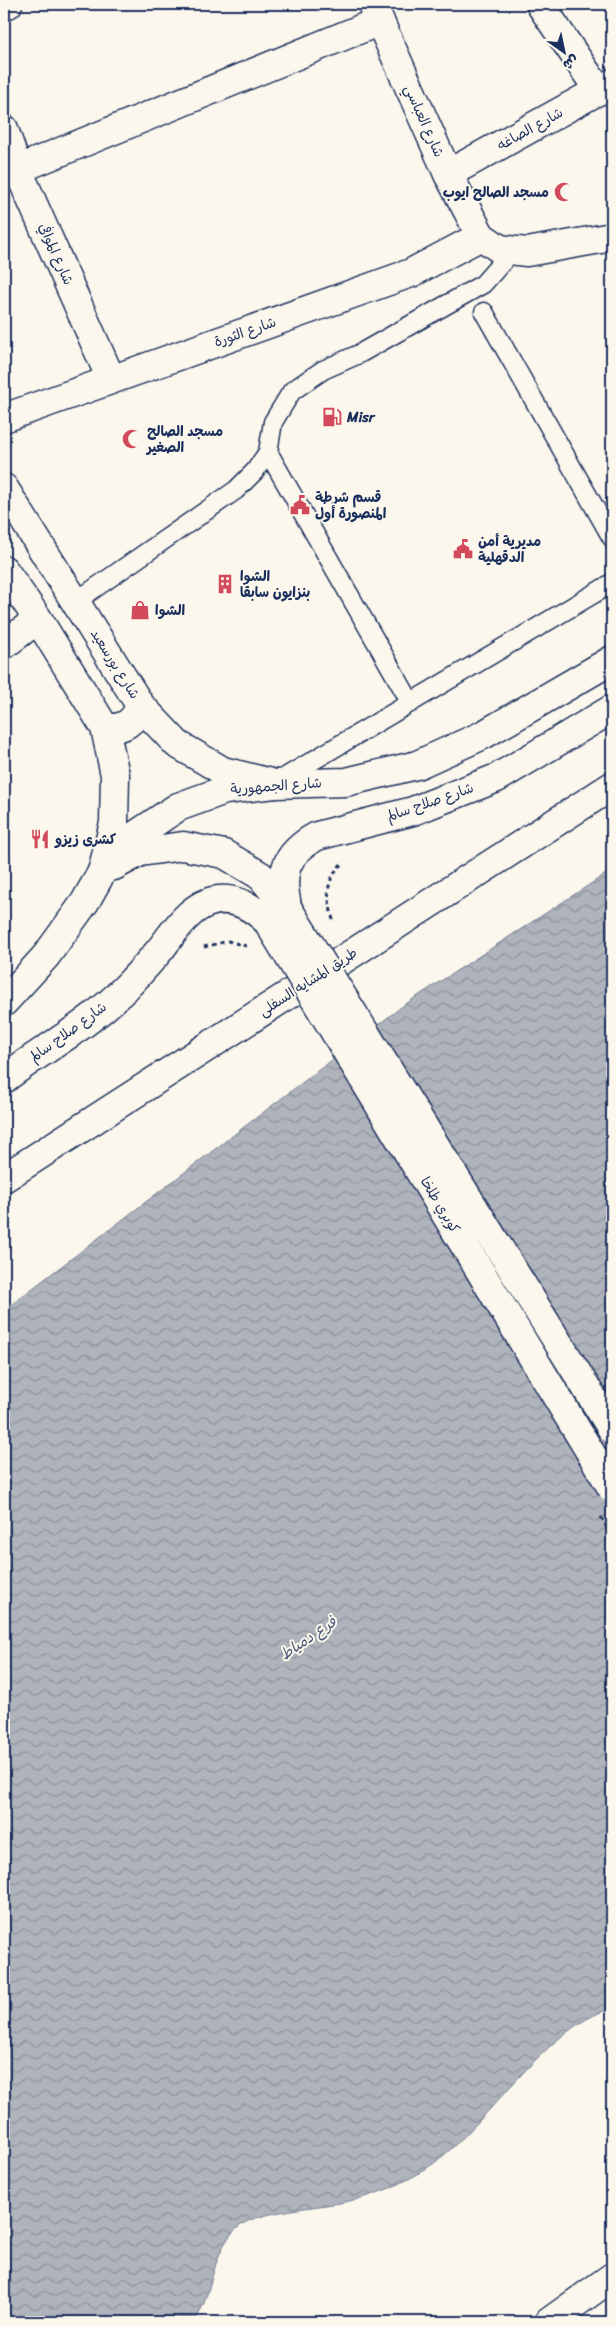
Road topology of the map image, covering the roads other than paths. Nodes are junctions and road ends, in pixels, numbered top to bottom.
1 (8, 4) edge
2 (540, 4) edge
3 (4, 6) edge
4 (376, 12) edge
5 (606, 87) edge
6 (4, 129) edge
7 (11, 173) edge
8 (448, 174) junction
9 (481, 236) junction
10 (612, 237) edge
11 (512, 251) junction
12 (484, 312) dead end
13 (111, 378) junction
14 (4, 418) edge
15 (268, 452) junction
16 (4, 488) edge
17 (612, 538) edge
18 (4, 570) edge
19 (612, 583) edge
20 (76, 602) junction
21 (38, 619) junction
22 (4, 645) edge
23 (612, 660) edge
24 (411, 703) junction
25 (140, 705) junction
26 (612, 710) edge
27 (106, 728) junction
28 (274, 784) junction
29 (612, 786) edge
30 (102, 872) junction
31 (278, 916) junction
32 (4, 1002) edge
33 (34, 1056) junction
34 (4, 1079) edge
35 (4, 1101) edge
36 (4, 1178) edge
37 (612, 1429) edge
38 (612, 1488) edge
39 (612, 2277) edge
40 (549, 2322) edge

1 - 3 main road
2 - 5 main road
4 - 7 main road
4 - 8 main road, شارع العباسي
5 - 8 main road, شارع الصاغه
6 - 7 main road, شارع الموافي
7 - 13 main road, شارع الموافي
8 - 9 main road, شارع العباسي
9 - 11 main road
9 - 13 main road, شارع الثورة
10 - 11 main road
11 - 15 lane
12 - 17 lane
13 - 14 main road, شارع الثورة
15 - 20 lane
15 - 24 lane
16 - 20 main road, شارع بورسعيد
18 - 21 main road
19 - 24 lane
20 - 25 main road, شارع بورسعيد
21 - 22 main road
21 - 27 main road
23 - 28 main road, شارع الجمهورية
24 - 28 lane
25 - 27 main road
25 - 28 main road, شارع بورسعيد
26 - 31 main road, شارع صلاح سالم
27 - 30 main road
28 - 30 main road, شارع الجمهورية
29 - 36 main road, طريق المشايه السفلى
30 - 31 main road
30 - 32 main road, شارع الجمهورية
31 - 33 main road, شارع صلاح سالم
31 - 37 main road, كوبري طلخا, bridge
31 - 38 main road, كوبري طلخا, bridge
33 - 34 main road, شارع صلاح سالم
33 - 35 main road
39 - 40 main road

